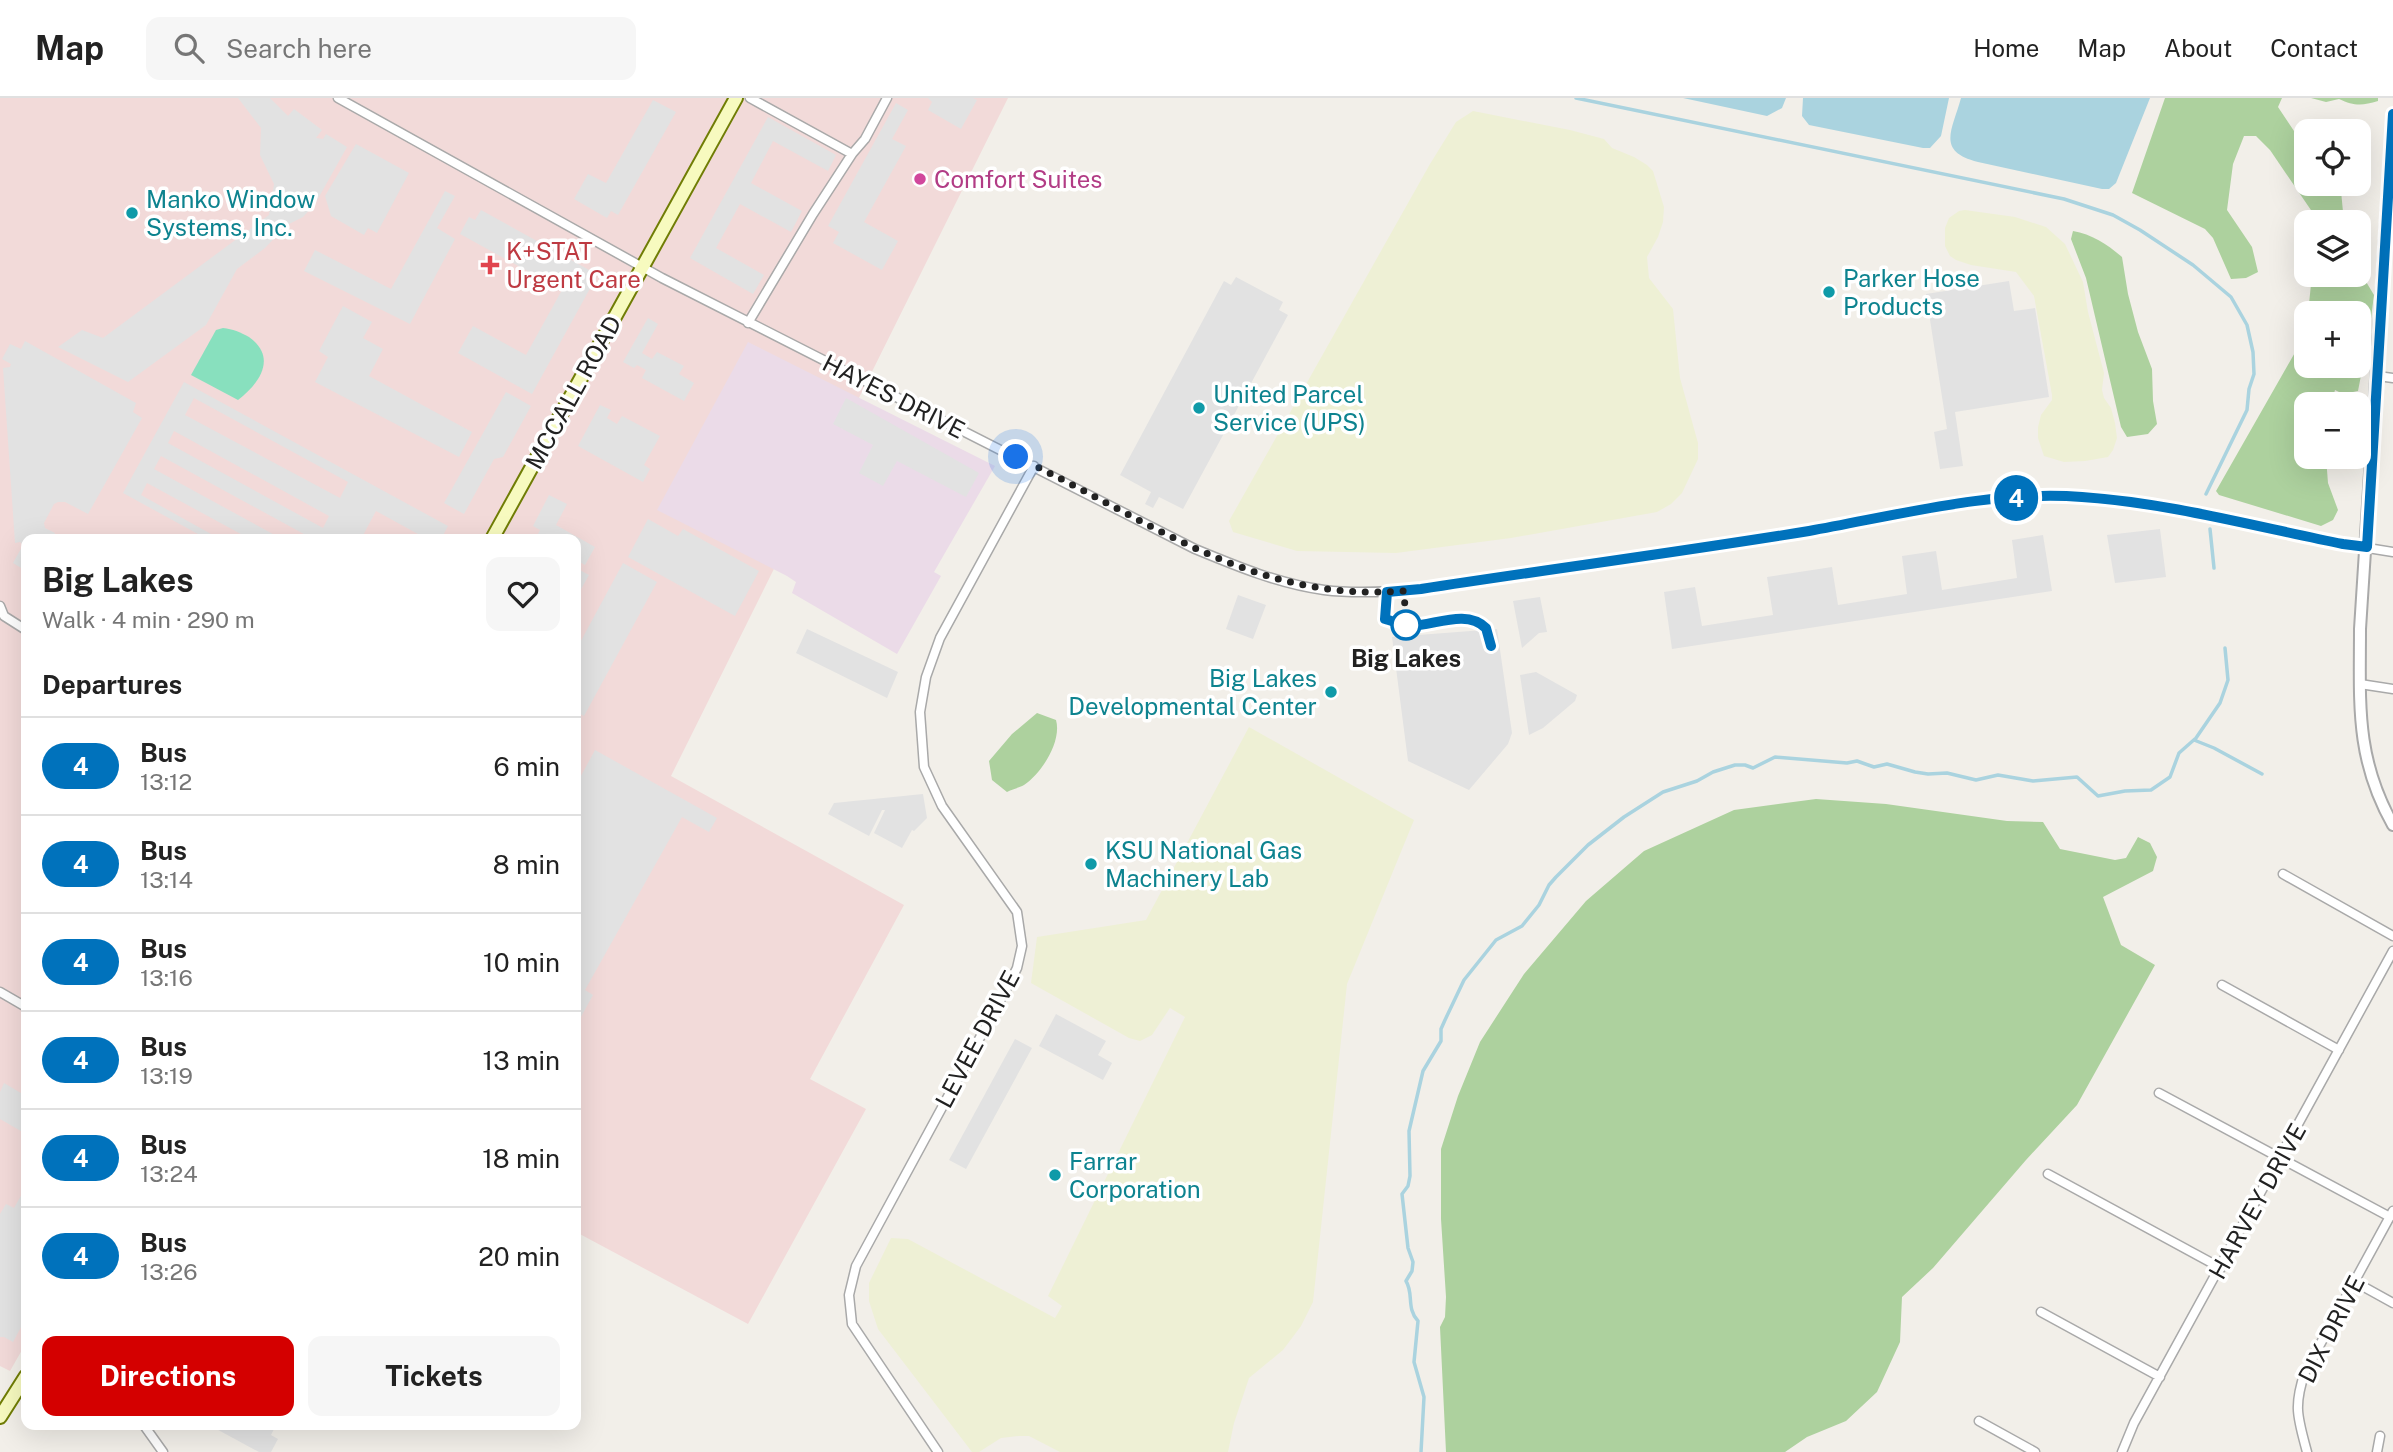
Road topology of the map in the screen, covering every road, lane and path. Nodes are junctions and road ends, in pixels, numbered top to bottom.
1 (338, 98) edge
2 (736, 98) edge
3 (750, 98) edge
4 (887, 98) edge
5 (2393, 114) edge
6 (852, 155) junction
7 (2389, 246) edge
8 (642, 267) junction
9 (748, 323) junction
10 (2378, 376) junction
11 (2393, 378) edge
12 (1034, 466) junction
13 (495, 534) edge
14 (2367, 547) junction
15 (2393, 552) edge
16 (0, 606) edge
17 (21, 627) edge
18 (2360, 684) junction
19 (2393, 689) edge
20 (2393, 825) edge
21 (2283, 874) dead end
22 (2393, 936) edge
23 (2393, 951) edge
24 (2222, 985) dead end
25 (0, 992) edge
26 (21, 1004) edge
27 (2339, 1050) junction
28 (2159, 1093) dead end
29 (2281, 1157) junction
30 (2048, 1174) dead end
31 (2391, 1214) edge
32 (2221, 1268) junction
33 (2355, 1282) junction
34 (2393, 1303) edge
35 (2041, 1312) dead end
36 (2160, 1377) junction
37 (21, 1384) edge
38 (0, 1417) edge
39 (1979, 1421) dead end
40 (146, 1430) edge
41 (2380, 1436) dead end
42 (163, 1452) edge
43 (939, 1452) edge
44 (2035, 1452) edge
45 (2122, 1452) edge
46 (2307, 1452) edge
47 (2377, 1452) edge

1 - 8 street, HAYES DRIVE
2 - 8 main road, MCCALL ROAD
3 - 6 street
4 - 6 street
5 - 7 street
6 - 9 street
7 - 10 street
8 - 9 street, HAYES DRIVE
8 - 13 main road, MCCALL ROAD
9 - 12 street, HAYES DRIVE
10 - 11 street
10 - 14 street
12 - 14 street, HAYES DRIVE
12 - 43 street, LEVEE DRIVE
14 - 15 street, HAYES DRIVE
14 - 18 street
16 - 17 street
18 - 19 street
18 - 20 street
21 - 22 street
23 - 27 street, HARVEY DRIVE
24 - 27 street
25 - 26 street
27 - 29 street, HARVEY DRIVE
28 - 29 street
29 - 31 street
29 - 32 street, HARVEY DRIVE
30 - 32 street
31 - 33 street, DIX DRIVE
32 - 36 street, HARVEY DRIVE
33 - 34 street
33 - 46 street, DIX DRIVE
35 - 36 street
36 - 45 street, HARVEY DRIVE
37 - 38 main road
39 - 44 street
40 - 42 street
41 - 47 street

